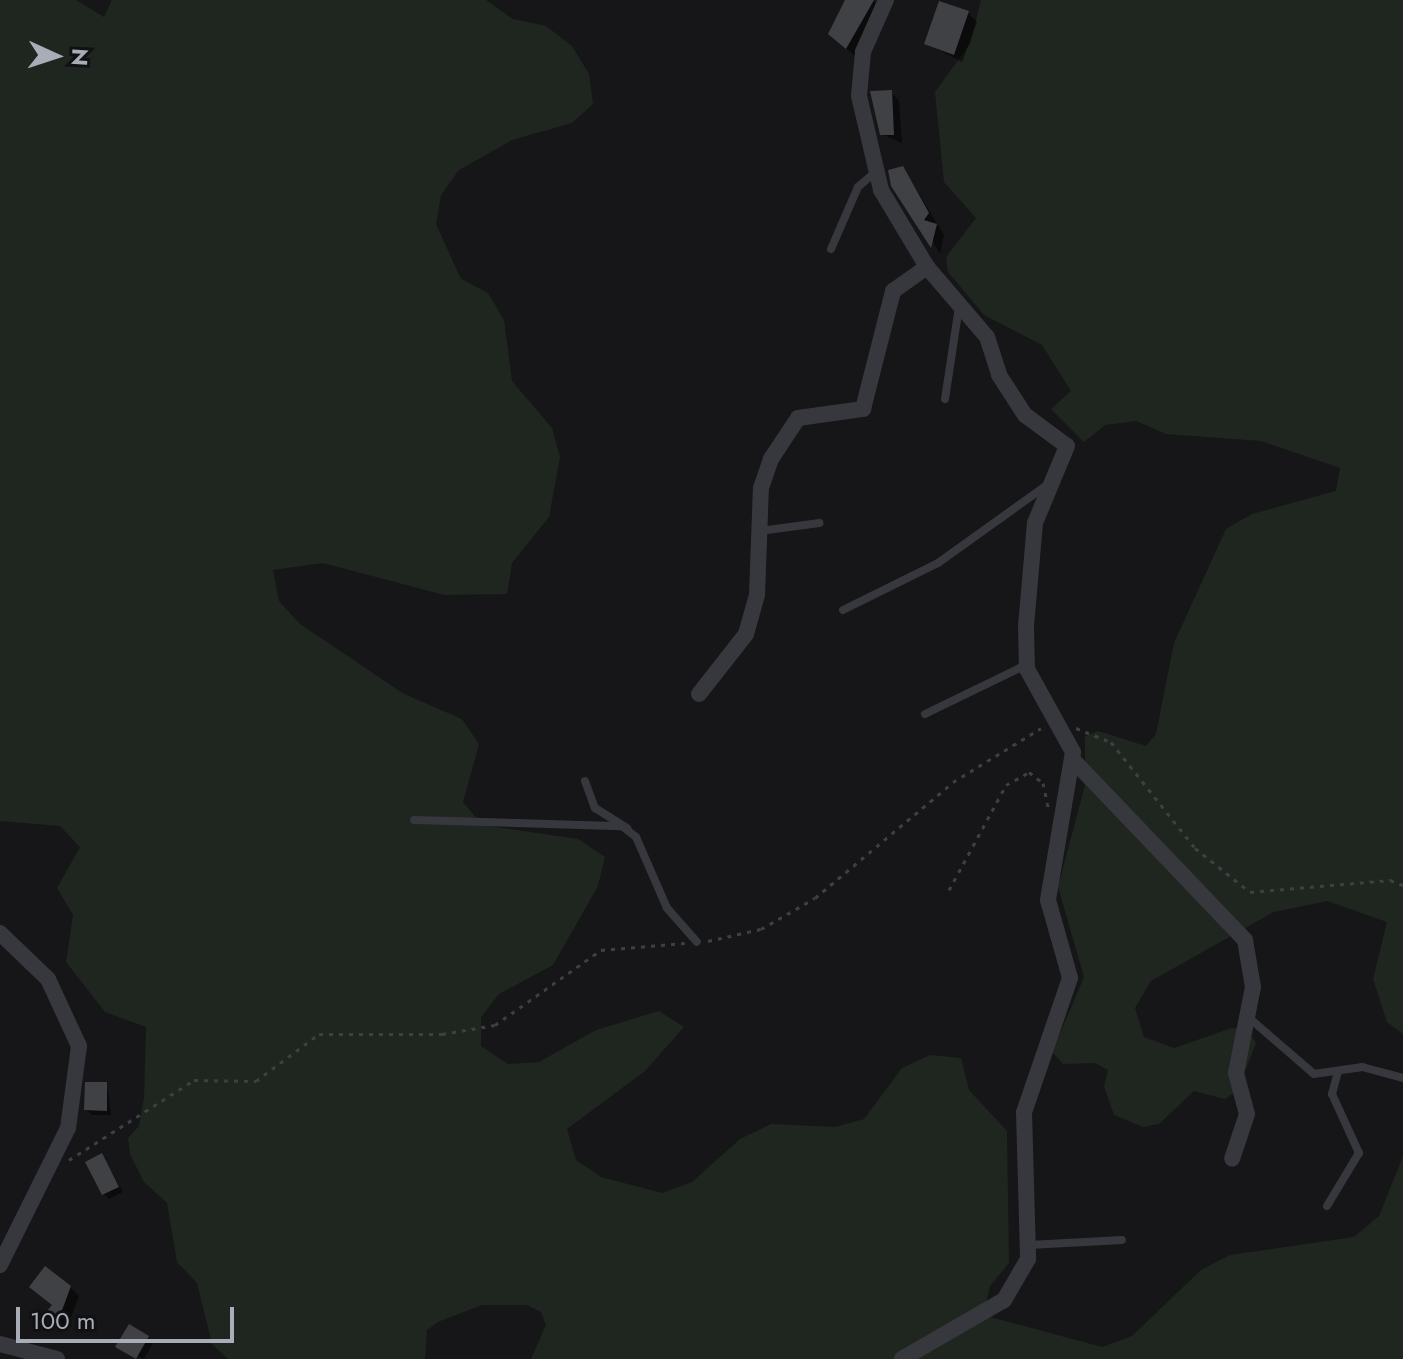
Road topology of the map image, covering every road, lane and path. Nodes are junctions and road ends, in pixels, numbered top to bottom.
1 (886, 0) edge
2 (876, 171) junction
3 (831, 249) dead end
4 (927, 267) junction
5 (959, 305) junction
6 (945, 399) dead end
7 (1047, 485) junction
8 (819, 523) dead end
9 (760, 531) junction
10 (843, 610) dead end
11 (1027, 665) junction
12 (699, 694) dead end
13 (925, 714) dead end
14 (1056, 719) junction
15 (1073, 760) junction
16 (585, 781) dead end
17 (1050, 815) dead end
18 (414, 820) dead end
19 (630, 832) junction
20 (1403, 885) edge
21 (949, 890) dead end
22 (0, 933) edge
23 (697, 942) junction
24 (1244, 1013) junction
25 (1338, 1072) junction
26 (1403, 1078) edge
27 (1232, 1159) dead end
28 (42, 1178) junction
29 (1327, 1206) dead end
30 (1122, 1240) dead end
31 (1029, 1245) junction
32 (0, 1265) edge
33 (0, 1344) edge
34 (57, 1359) edge
35 (902, 1359) edge

1 - 2 street
2 - 3 lane
2 - 4 street
4 - 5 street
4 - 9 street
5 - 6 lane
5 - 7 street
7 - 10 lane
7 - 11 street
8 - 9 lane
9 - 12 street
11 - 13 lane
11 - 14 street
14 - 15 street
14 - 20 path
14 - 23 path
15 - 24 street
15 - 31 street
16 - 19 lane
17 - 21 path
18 - 19 lane
19 - 23 lane
22 - 28 street
23 - 28 path
24 - 25 lane
24 - 27 street
25 - 26 lane
25 - 29 lane
28 - 32 street
30 - 31 lane
31 - 35 street
33 - 34 street

